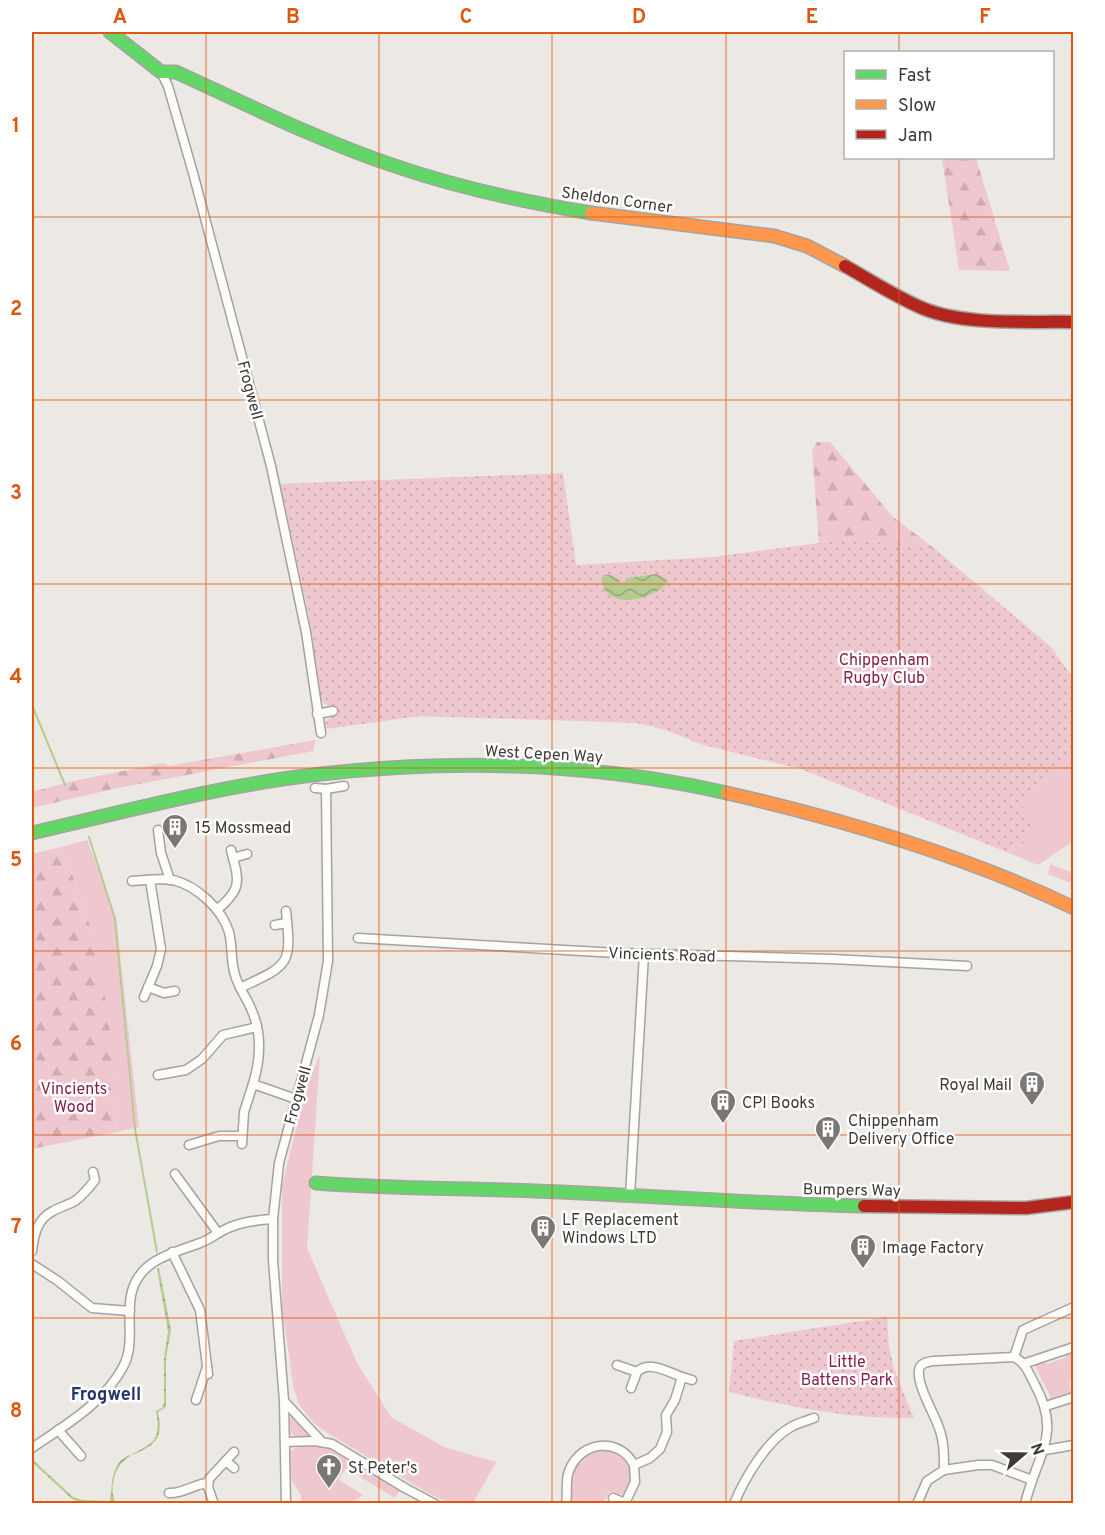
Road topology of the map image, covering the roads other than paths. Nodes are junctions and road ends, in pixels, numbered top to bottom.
1 (110, 32) edge
2 (160, 72) junction
3 (1074, 322) edge
4 (333, 711) dead end
5 (317, 714) junction
6 (321, 733) dead end
7 (344, 786) dead end
8 (315, 788) dead end
9 (326, 789) junction
10 (158, 830) dead end
11 (32, 833) edge
12 (247, 854) dead end
13 (150, 880) junction
14 (170, 880) junction
15 (132, 881) dead end
16 (1043, 893) junction
17 (1074, 898) edge
18 (1074, 908) edge
19 (217, 910) junction
20 (286, 911) dead end
21 (287, 923) junction
22 (275, 925) dead end
23 (358, 938) dead end
24 (644, 954) junction
25 (967, 966) dead end
26 (148, 987) junction
27 (240, 988) junction
28 (175, 991) dead end
29 (144, 997) dead end
30 (257, 1027) junction
31 (158, 1075) dead end
32 (253, 1084) junction
33 (296, 1099) junction
34 (194, 1140) dead end
35 (175, 1174) dead end
36 (97, 1178) dead end
37 (316, 1183) dead end
38 (630, 1196) junction
39 (1074, 1202) edge
40 (273, 1219) junction
41 (218, 1233) junction
42 (32, 1251) edge
43 (172, 1252) junction
44 (32, 1264) edge
45 (1074, 1307) edge
46 (130, 1311) junction
47 (1074, 1347) edge
48 (1014, 1358) junction
49 (1023, 1364) junction
50 (617, 1365) dead end
51 (637, 1372) junction
52 (682, 1377) junction
53 (692, 1380) dead end
54 (631, 1388) dead end
55 (1074, 1397) edge
56 (196, 1400) dead end
57 (284, 1401) junction
58 (1046, 1407) junction
59 (814, 1418) dead end
60 (58, 1430) junction
61 (285, 1442) junction
62 (322, 1442) junction
63 (1074, 1445) edge
64 (32, 1448) edge
65 (1045, 1450) junction
66 (234, 1452) dead end
67 (81, 1456) dead end
68 (226, 1461) junction
69 (634, 1465) junction
70 (234, 1468) dead end
71 (944, 1470) junction
72 (1032, 1480) junction
73 (208, 1483) junction
74 (169, 1493) dead end
75 (613, 1498) dead end
76 (214, 1503) edge
77 (286, 1503) edge
78 (435, 1503) edge
79 (566, 1503) edge
80 (626, 1503) edge
81 (734, 1503) edge
82 (917, 1503) edge
83 (1025, 1503) edge

1 - 2 main road
2 - 3 main road, Sheldon Corner
2 - 5 street, Frogwell
4 - 5 street
5 - 6 street, Frogwell
7 - 9 street
8 - 9 street
9 - 33 street, Frogwell
10 - 14 street
11 - 16 main road, West Cepen Way
12 - 19 street
13 - 14 street
13 - 15 street
13 - 26 street
14 - 19 street
16 - 17 main road, West Cepen Way
16 - 18 main road, West Cepen Way
19 - 27 street
20 - 21 street
21 - 22 street
21 - 27 street
23 - 24 street, Vincients Road
24 - 25 street, Vincients Road
24 - 38 street
26 - 28 street
26 - 29 street
27 - 30 street
30 - 31 street
30 - 32 street
32 - 33 street
32 - 34 street
33 - 40 street, Frogwell
35 - 41 street
36 - 42 street
37 - 38 main road, Bumpers Way
38 - 39 main road, Bumpers Way
40 - 41 street
40 - 57 street, Frogwell
41 - 43 street
43 - 46 street
43 - 56 street
44 - 46 street
45 - 48 street
46 - 60 street
47 - 49 street
48 - 49 street
48 - 71 street
49 - 58 street
50 - 51 street
51 - 52 street
51 - 54 street
52 - 53 street
52 - 69 street
55 - 58 street
57 - 61 street, Frogwell
57 - 62 street
58 - 65 street
59 - 81 street
60 - 64 street
60 - 67 street
61 - 62 street
61 - 77 street, Frogwell
62 - 78 street
63 - 65 street
65 - 72 street
66 - 68 street
68 - 70 street
68 - 73 street
69 - 79 street
69 - 80 street
71 - 72 street
71 - 82 street
72 - 83 street
73 - 74 street
73 - 76 street
75 - 80 street

